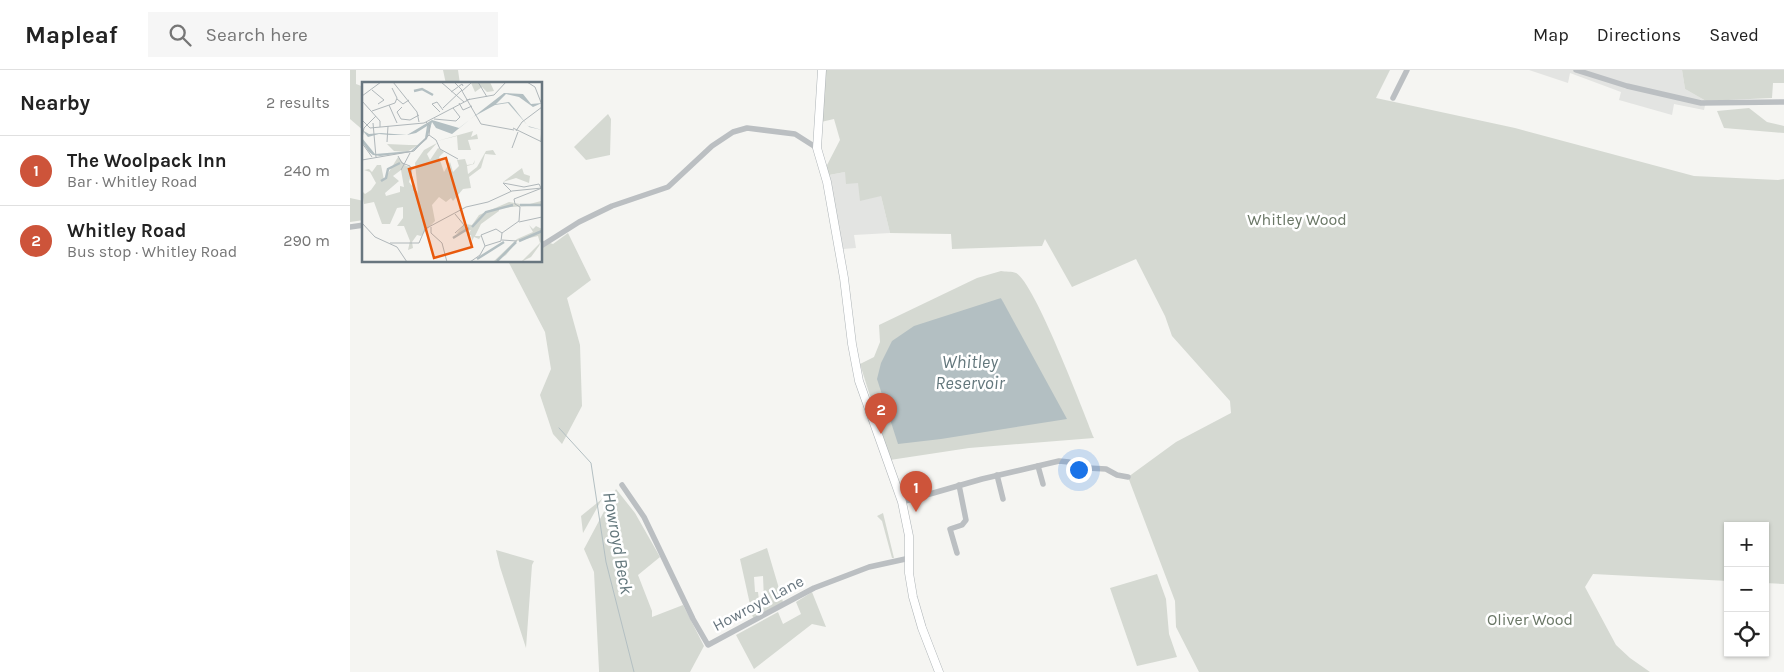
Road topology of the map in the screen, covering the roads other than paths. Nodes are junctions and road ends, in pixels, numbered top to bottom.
1 (822, 70) edge
2 (1407, 70) edge
3 (1576, 70) edge
4 (1393, 98) dead end
5 (1784, 102) edge
6 (817, 148) junction
7 (542, 245) edge
8 (1038, 466) junction
9 (998, 475) junction
10 (1128, 476) dead end
11 (622, 484) dead end
12 (1043, 484) dead end
13 (959, 485) junction
14 (1003, 499) dead end
15 (902, 502) junction
16 (958, 553) dead end
17 (910, 558) junction
18 (939, 672) edge

1 - 6 street
2 - 4 street
3 - 5 street
6 - 7 street
6 - 15 street
8 - 9 street
8 - 10 street
8 - 12 street
9 - 13 street
9 - 14 street
11 - 17 street, Howroyd Lane
13 - 15 street
13 - 16 street
15 - 17 street
17 - 18 street

